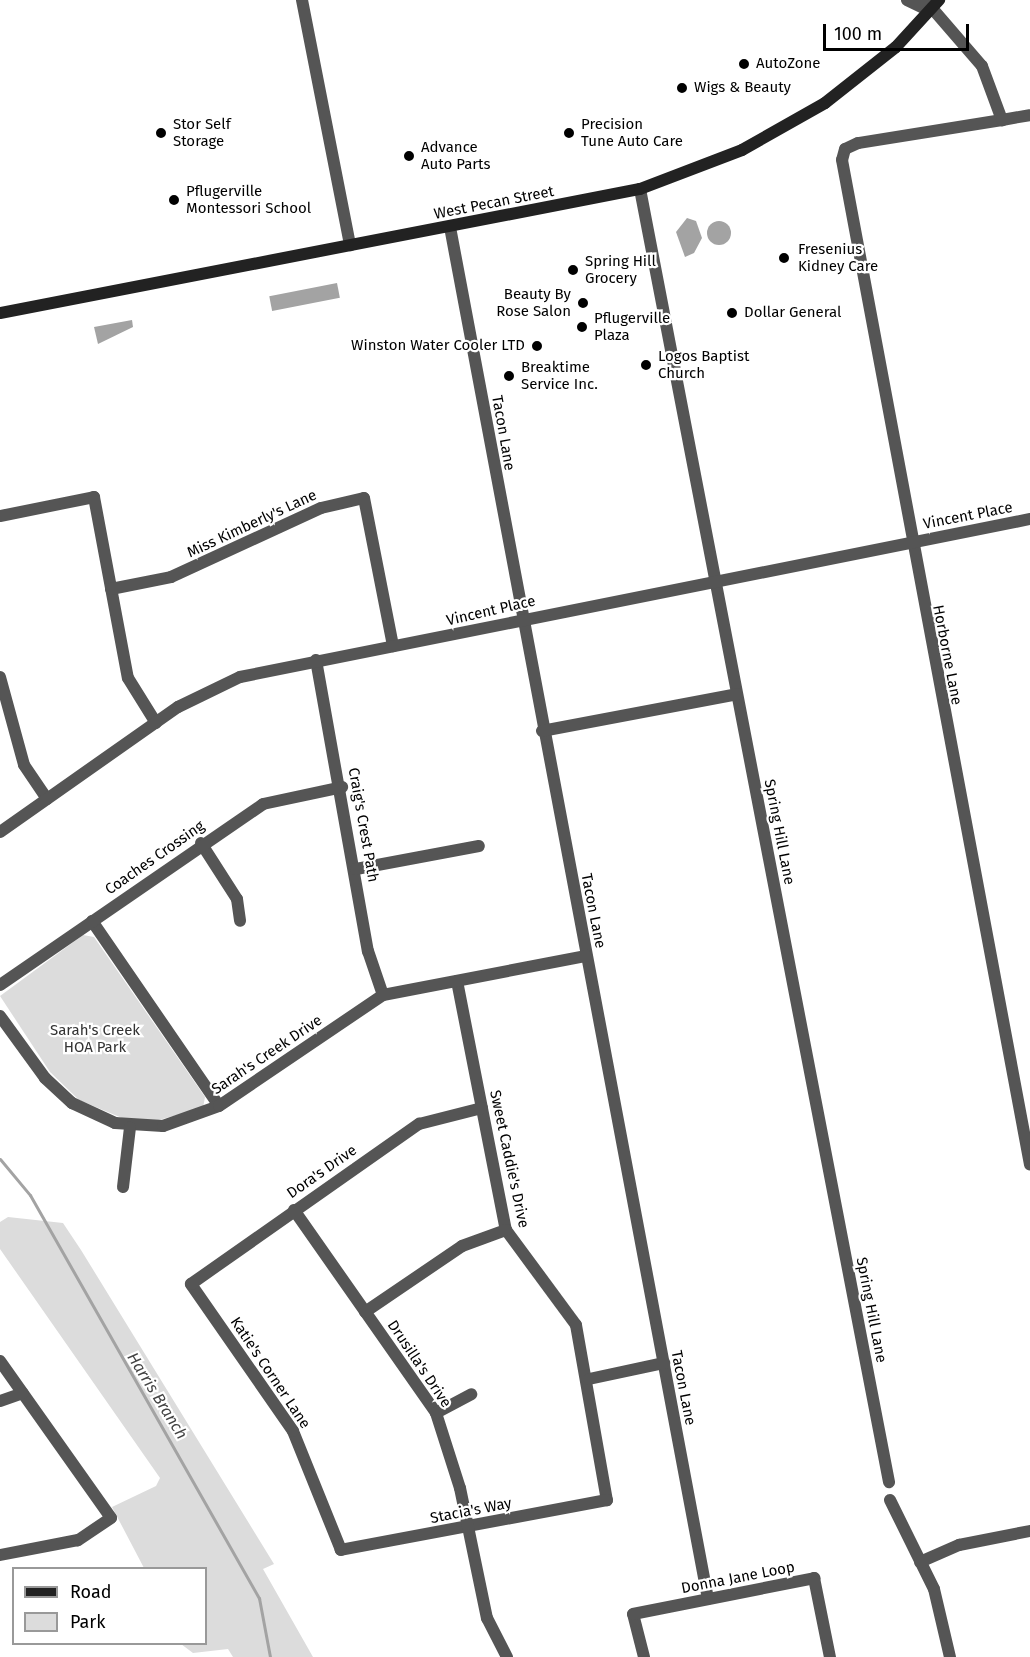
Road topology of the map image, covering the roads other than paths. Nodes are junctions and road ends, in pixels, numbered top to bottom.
1 (302, 0) edge
2 (907, 0) edge
3 (939, 0) edge
4 (928, 5) edge
5 (1030, 115) edge
6 (1002, 120) junction
7 (640, 189) junction
8 (450, 227) junction
9 (350, 245) junction
10 (0, 313) edge
11 (0, 516) edge
12 (1030, 519) edge
13 (911, 543) junction
14 (716, 579) junction
15 (111, 589) junction
16 (521, 618) junction
17 (393, 646) junction
18 (316, 660) junction
19 (0, 677) edge
20 (736, 694) junction
21 (156, 723) junction
22 (543, 731) junction
23 (342, 787) junction
24 (47, 799) junction
25 (0, 832) edge
26 (201, 843) junction
27 (479, 846) dead end
28 (357, 869) junction
29 (92, 921) junction
30 (240, 921) dead end
31 (586, 956) junction
32 (457, 981) junction
33 (0, 985) edge
34 (383, 994) junction
35 (0, 1016) edge
36 (219, 1107) junction
37 (482, 1108) junction
38 (130, 1127) junction
39 (1030, 1165) edge
40 (123, 1187) dead end
41 (294, 1210) junction
42 (506, 1230) junction
43 (191, 1284) joint
44 (365, 1312) junction
45 (0, 1360) edge
46 (664, 1364) junction
47 (590, 1379) junction
48 (23, 1393) junction
49 (471, 1394) dead end
50 (0, 1401) edge
51 (436, 1413) junction
52 (889, 1482) dead end
53 (607, 1500) joint
54 (890, 1500) dead end
55 (469, 1527) junction
56 (1030, 1532) edge
57 (341, 1550) joint
58 (0, 1555) edge
59 (920, 1562) junction
60 (708, 1599) junction
61 (507, 1657) edge
62 (644, 1657) edge
63 (830, 1657) edge
64 (950, 1657) edge

1 - 9 street
2 - 4 street
3 - 4 main road, West Pecan Street
4 - 6 street
4 - 7 main road, West Pecan Street
5 - 6 street
6 - 13 street, Horborne Lane
7 - 8 main road, West Pecan Street
7 - 14 street, Spring Hill Lane
8 - 9 main road, West Pecan Street
8 - 16 street, Tacon Lane
9 - 10 main road, West Pecan Street
11 - 15 street
12 - 13 street, Vincent Place
13 - 14 street, Vincent Place
13 - 39 street, Horborne Lane
14 - 16 street, Vincent Place
14 - 20 street, Spring Hill Lane
15 - 17 street, Miss Kimberly's Lane
15 - 21 street
16 - 17 street, Vincent Place
16 - 22 street, Tacon Lane
17 - 18 street, Vincent Place
18 - 21 street, Vincent Place
18 - 23 street, Craig's Crest Path
19 - 24 street
20 - 22 street
20 - 52 street, Spring Hill Lane
21 - 24 street, Vincent Place
22 - 31 street, Tacon Lane
23 - 26 street, Coaches Crossing
23 - 28 street, Craig's Crest Path
24 - 25 street, Vincent Place
26 - 29 street, Coaches Crossing
26 - 30 street
27 - 28 street
28 - 34 street, Craig's Crest Path
29 - 33 street, Coaches Crossing
29 - 36 street
31 - 32 street, Sarah's Creek Drive
31 - 46 street, Tacon Lane
32 - 34 street, Sarah's Creek Drive
32 - 37 street, Sweet Caddie's Drive
34 - 36 street, Sarah's Creek Drive
35 - 38 street, Sarah's Creek Drive
36 - 38 street, Sarah's Creek Drive
37 - 41 street, Dora's Drive
37 - 42 street, Sweet Caddie's Drive
38 - 40 street
41 - 43 street, Dora's Drive
41 - 44 street, Drusilla's Drive
42 - 44 street
42 - 47 street, Sweet Caddie's Drive
43 - 57 street, Katie's Corner Lane
44 - 51 street, Drusilla's Drive
45 - 48 street
46 - 47 street
46 - 60 street, Tacon Lane
47 - 53 street, Sweet Caddie's Drive
48 - 50 street
48 - 58 street
49 - 51 street
51 - 55 street, Drusilla's Drive
53 - 55 street, Stacia's Way
54 - 59 street
55 - 57 street, Stacia's Way
55 - 61 street, Drusilla's Drive
56 - 59 street
59 - 64 street
60 - 62 street, Donna Jane Loop
60 - 63 street, Donna Jane Loop

